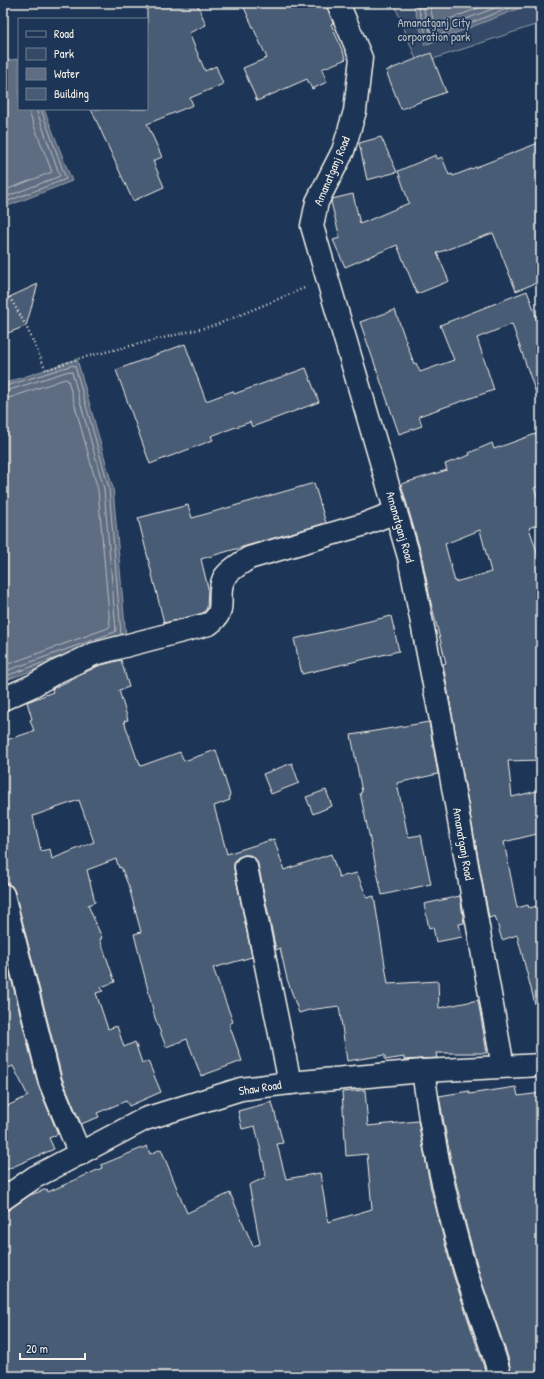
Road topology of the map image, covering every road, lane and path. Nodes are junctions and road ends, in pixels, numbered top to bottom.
1 (338, 3) edge
2 (328, 279) junction
3 (6, 290) dead end
4 (396, 512) junction
5 (3, 699) edge
6 (246, 867) dead end
7 (3, 895) edge
8 (541, 1065) edge
9 (502, 1067) junction
10 (423, 1071) junction
11 (290, 1083) junction
12 (80, 1154) junction
13 (3, 1199) edge
14 (500, 1376) edge

1 - 2 main road, Amanatganj Road
2 - 3 path
2 - 4 main road, Amanatganj Road
4 - 5 main road
4 - 9 main road, Amanatganj Road
6 - 11 main road
7 - 12 main road
8 - 9 main road, Shaw Road
9 - 10 main road, Shaw Road
10 - 11 main road, Shaw Road
10 - 14 main road
11 - 12 main road, Shaw Road
12 - 13 main road, Shaw Road

